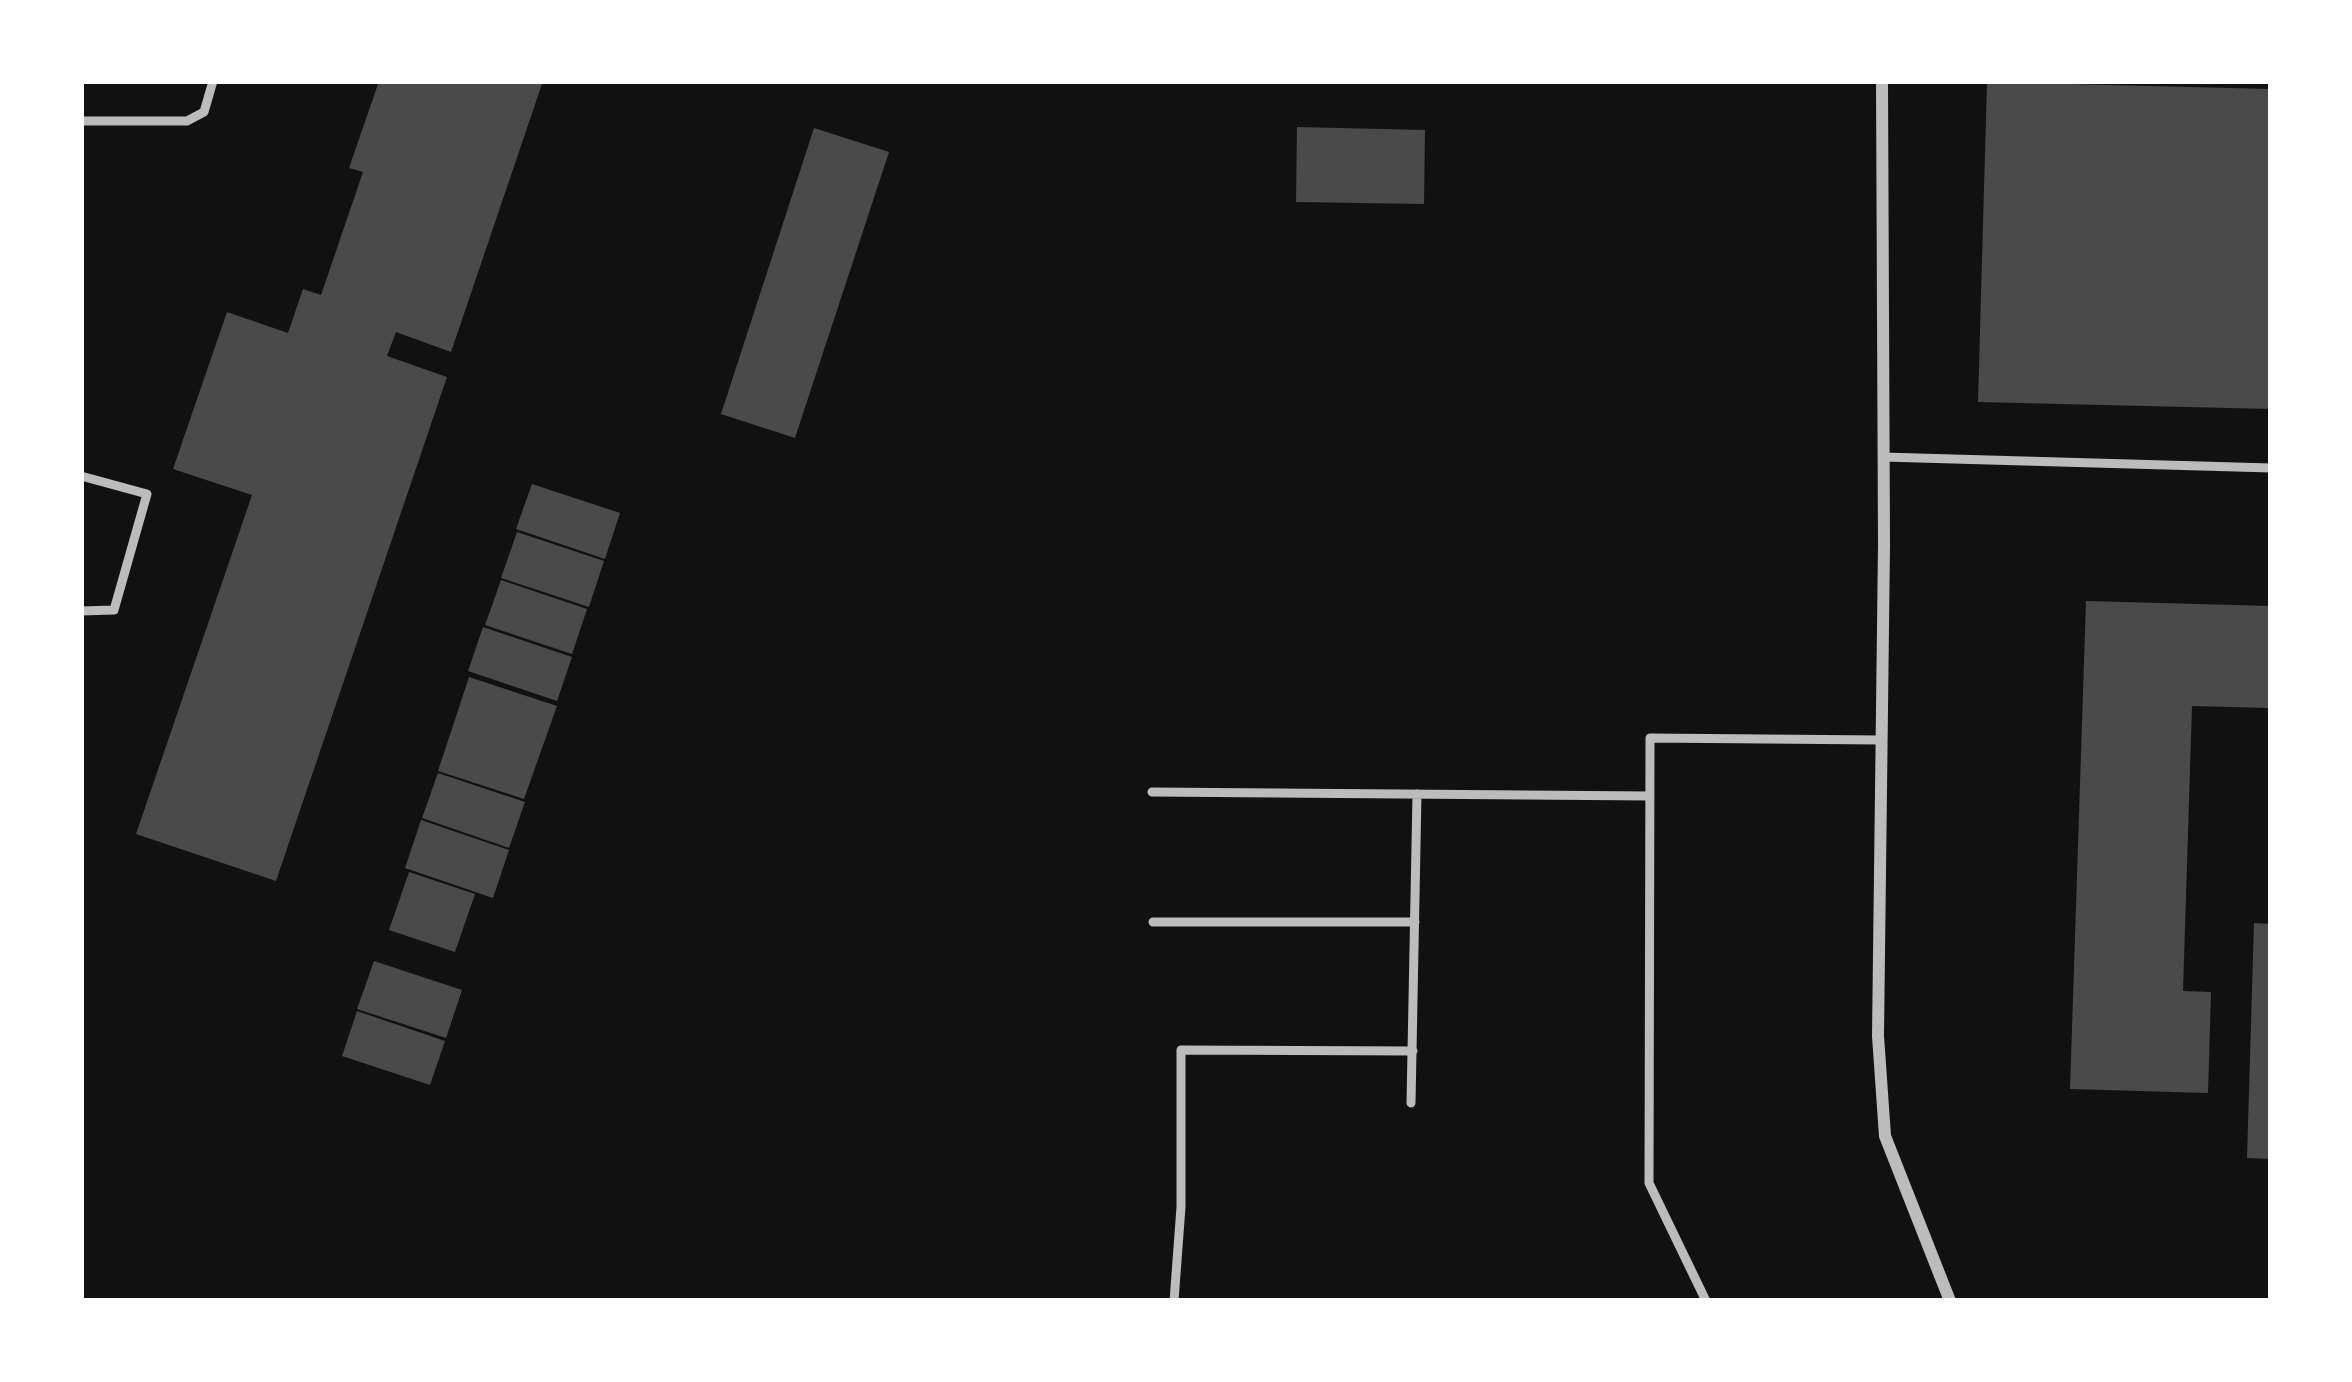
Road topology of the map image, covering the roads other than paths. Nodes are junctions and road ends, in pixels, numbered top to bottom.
1 (213, 81) edge
2 (1882, 81) edge
3 (81, 121) edge
4 (1883, 457) junction
5 (2271, 469) edge
6 (81, 476) edge
7 (81, 611) edge
8 (1880, 740) junction
9 (1153, 792) dead end
10 (1417, 794) junction
11 (1650, 796) junction
12 (1153, 922) dead end
13 (1415, 922) junction
14 (1413, 1051) junction
15 (1412, 1103) dead end
16 (1174, 1301) edge
17 (1706, 1301) edge
18 (1950, 1301) edge

1 - 3 lane
2 - 4 street
4 - 5 lane
4 - 8 street
6 - 7 lane
8 - 11 lane
8 - 18 street
9 - 10 lane
10 - 11 lane
10 - 13 lane
11 - 17 lane
12 - 13 lane
13 - 14 lane
14 - 15 lane
14 - 16 lane

